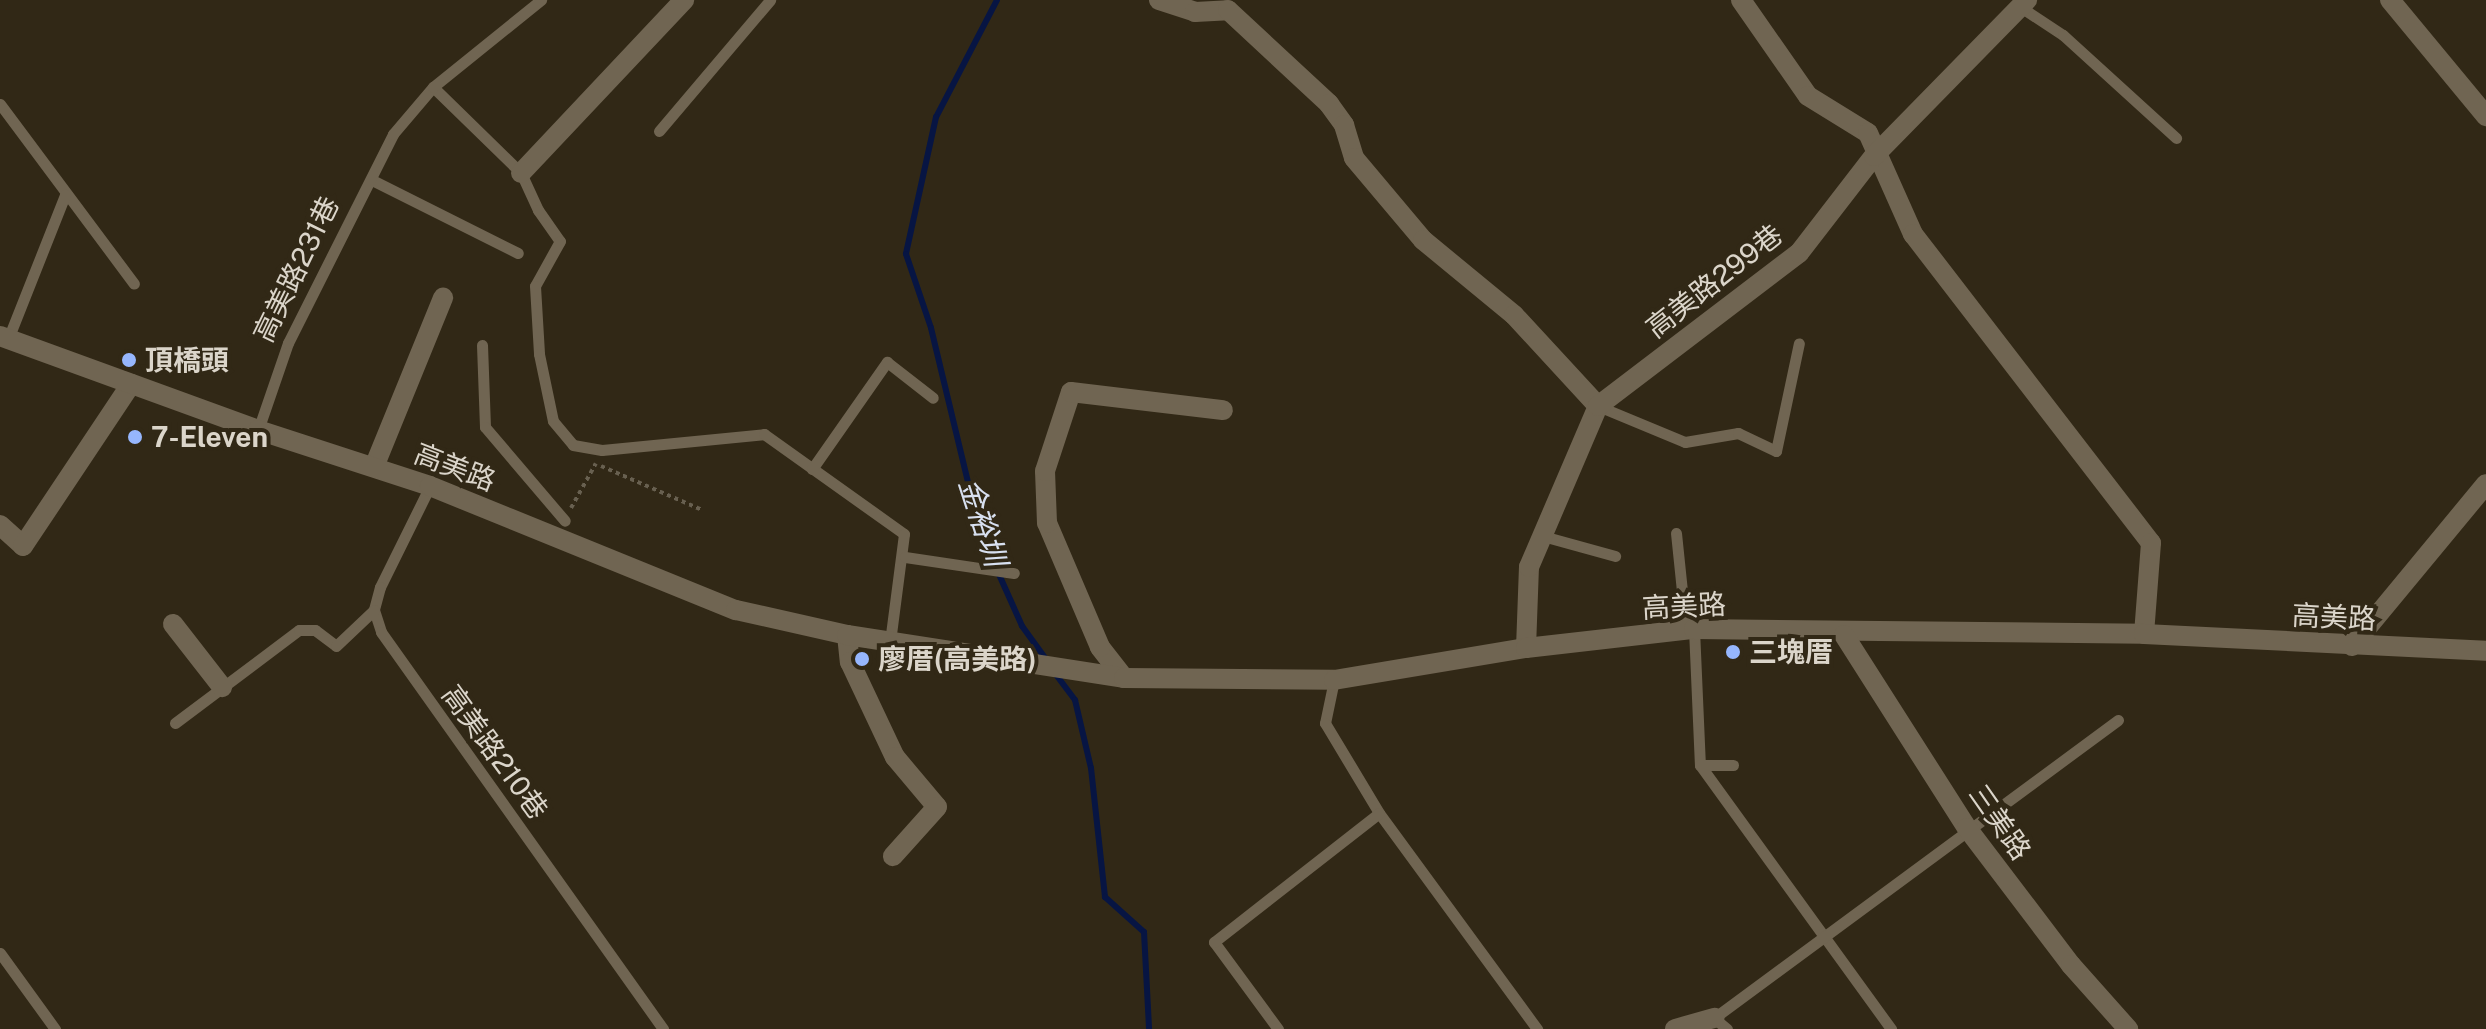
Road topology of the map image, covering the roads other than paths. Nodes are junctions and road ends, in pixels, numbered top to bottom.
1 (541, 0) edge
2 (684, 0) edge
3 (770, 0) edge
4 (1159, 0) edge
5 (1741, 0) edge
6 (2390, 0) edge
7 (2024, 4) edge
8 (1230, 5) edge
9 (433, 87) junction
10 (0, 104) edge
11 (2486, 116) edge
12 (659, 131) dead end
13 (2176, 138) dead end
14 (1874, 156) junction
15 (521, 173) junction
16 (372, 180) junction
17 (65, 195) junction
18 (518, 253) dead end
19 (134, 284) dead end
20 (443, 298) dead end
21 (4, 337) edge
22 (1799, 343) dead end
23 (482, 345) dead end
24 (131, 384) junction
25 (933, 398) dead end
26 (1598, 406) junction
27 (1223, 410) dead end
28 (258, 430) junction
29 (374, 467) junction
30 (812, 469) junction
31 (2486, 484) edge
32 (430, 486) junction
33 (565, 521) road end
34 (0, 525) edge
35 (1676, 533) dead end
36 (1539, 535) junction
37 (1615, 556) dead end
38 (905, 557) junction
39 (1014, 573) dead end
40 (374, 610) junction
41 (173, 624) dead end
42 (1690, 630) junction
43 (2144, 634) junction
44 (847, 635) junction
45 (1844, 635) junction
46 (890, 642) junction
47 (2352, 646) junction
48 (1526, 648) junction
49 (2486, 651) edge
50 (1124, 678) junction
51 (1334, 680) junction
52 (222, 687) junction
53 (2118, 720) dead end
54 (175, 723) dead end
55 (1700, 765) junction
56 (1733, 765) dead end
57 (1379, 813) junction
58 (1967, 828) junction
59 (893, 856) dead end
60 (1828, 937) junction
61 (0, 953) edge
62 (1720, 1024) edge
63 (55, 1029) edge
64 (663, 1029) edge
65 (1278, 1029) edge
66 (1537, 1029) edge
67 (1675, 1029) edge
68 (1891, 1029) edge
69 (2128, 1029) edge

1 - 9 lane, 高美路231巷
2 - 15 street
3 - 12 lane
4 - 8 street
5 - 14 street
6 - 11 street
7 - 13 lane
7 - 14 street, 高美路299巷
8 - 26 street
9 - 15 lane
9 - 16 lane, 高美路231巷
10 - 17 lane
14 - 26 street, 高美路299巷
14 - 43 street
15 - 30 lane
16 - 18 lane, 高美路231巷
16 - 28 lane, 高美路231巷
17 - 19 lane
17 - 21 lane
20 - 29 street
21 - 24 street, 高美路
22 - 26 lane
23 - 33 lane, 高美路
24 - 28 street, 高美路
24 - 34 street
25 - 30 lane
26 - 36 street, 高美路299巷
27 - 50 street
28 - 29 street, 高美路
29 - 32 street, 高美路
30 - 38 lane
31 - 47 street
32 - 40 lane
32 - 44 street, 高美路
35 - 42 lane
36 - 37 lane
36 - 48 street, 高美路299巷
38 - 39 lane
38 - 46 lane
40 - 52 lane
40 - 64 lane, 高美路210巷
41 - 52 street
42 - 45 street, 高美路
42 - 48 street, 高美路
42 - 55 lane
43 - 45 street, 高美路
43 - 47 street, 高美路
44 - 46 street, 高美路
44 - 59 street
45 - 58 street, 三美路
46 - 50 street, 高美路
47 - 49 street, 高美路
48 - 51 street, 高美路
50 - 51 street, 高美路
51 - 57 lane
52 - 54 lane
53 - 58 lane
55 - 56 lane
55 - 60 lane
57 - 65 lane
57 - 66 lane
58 - 60 lane
58 - 69 street, 三美路
60 - 62 lane
60 - 68 lane
61 - 63 lane
62 - 67 street

